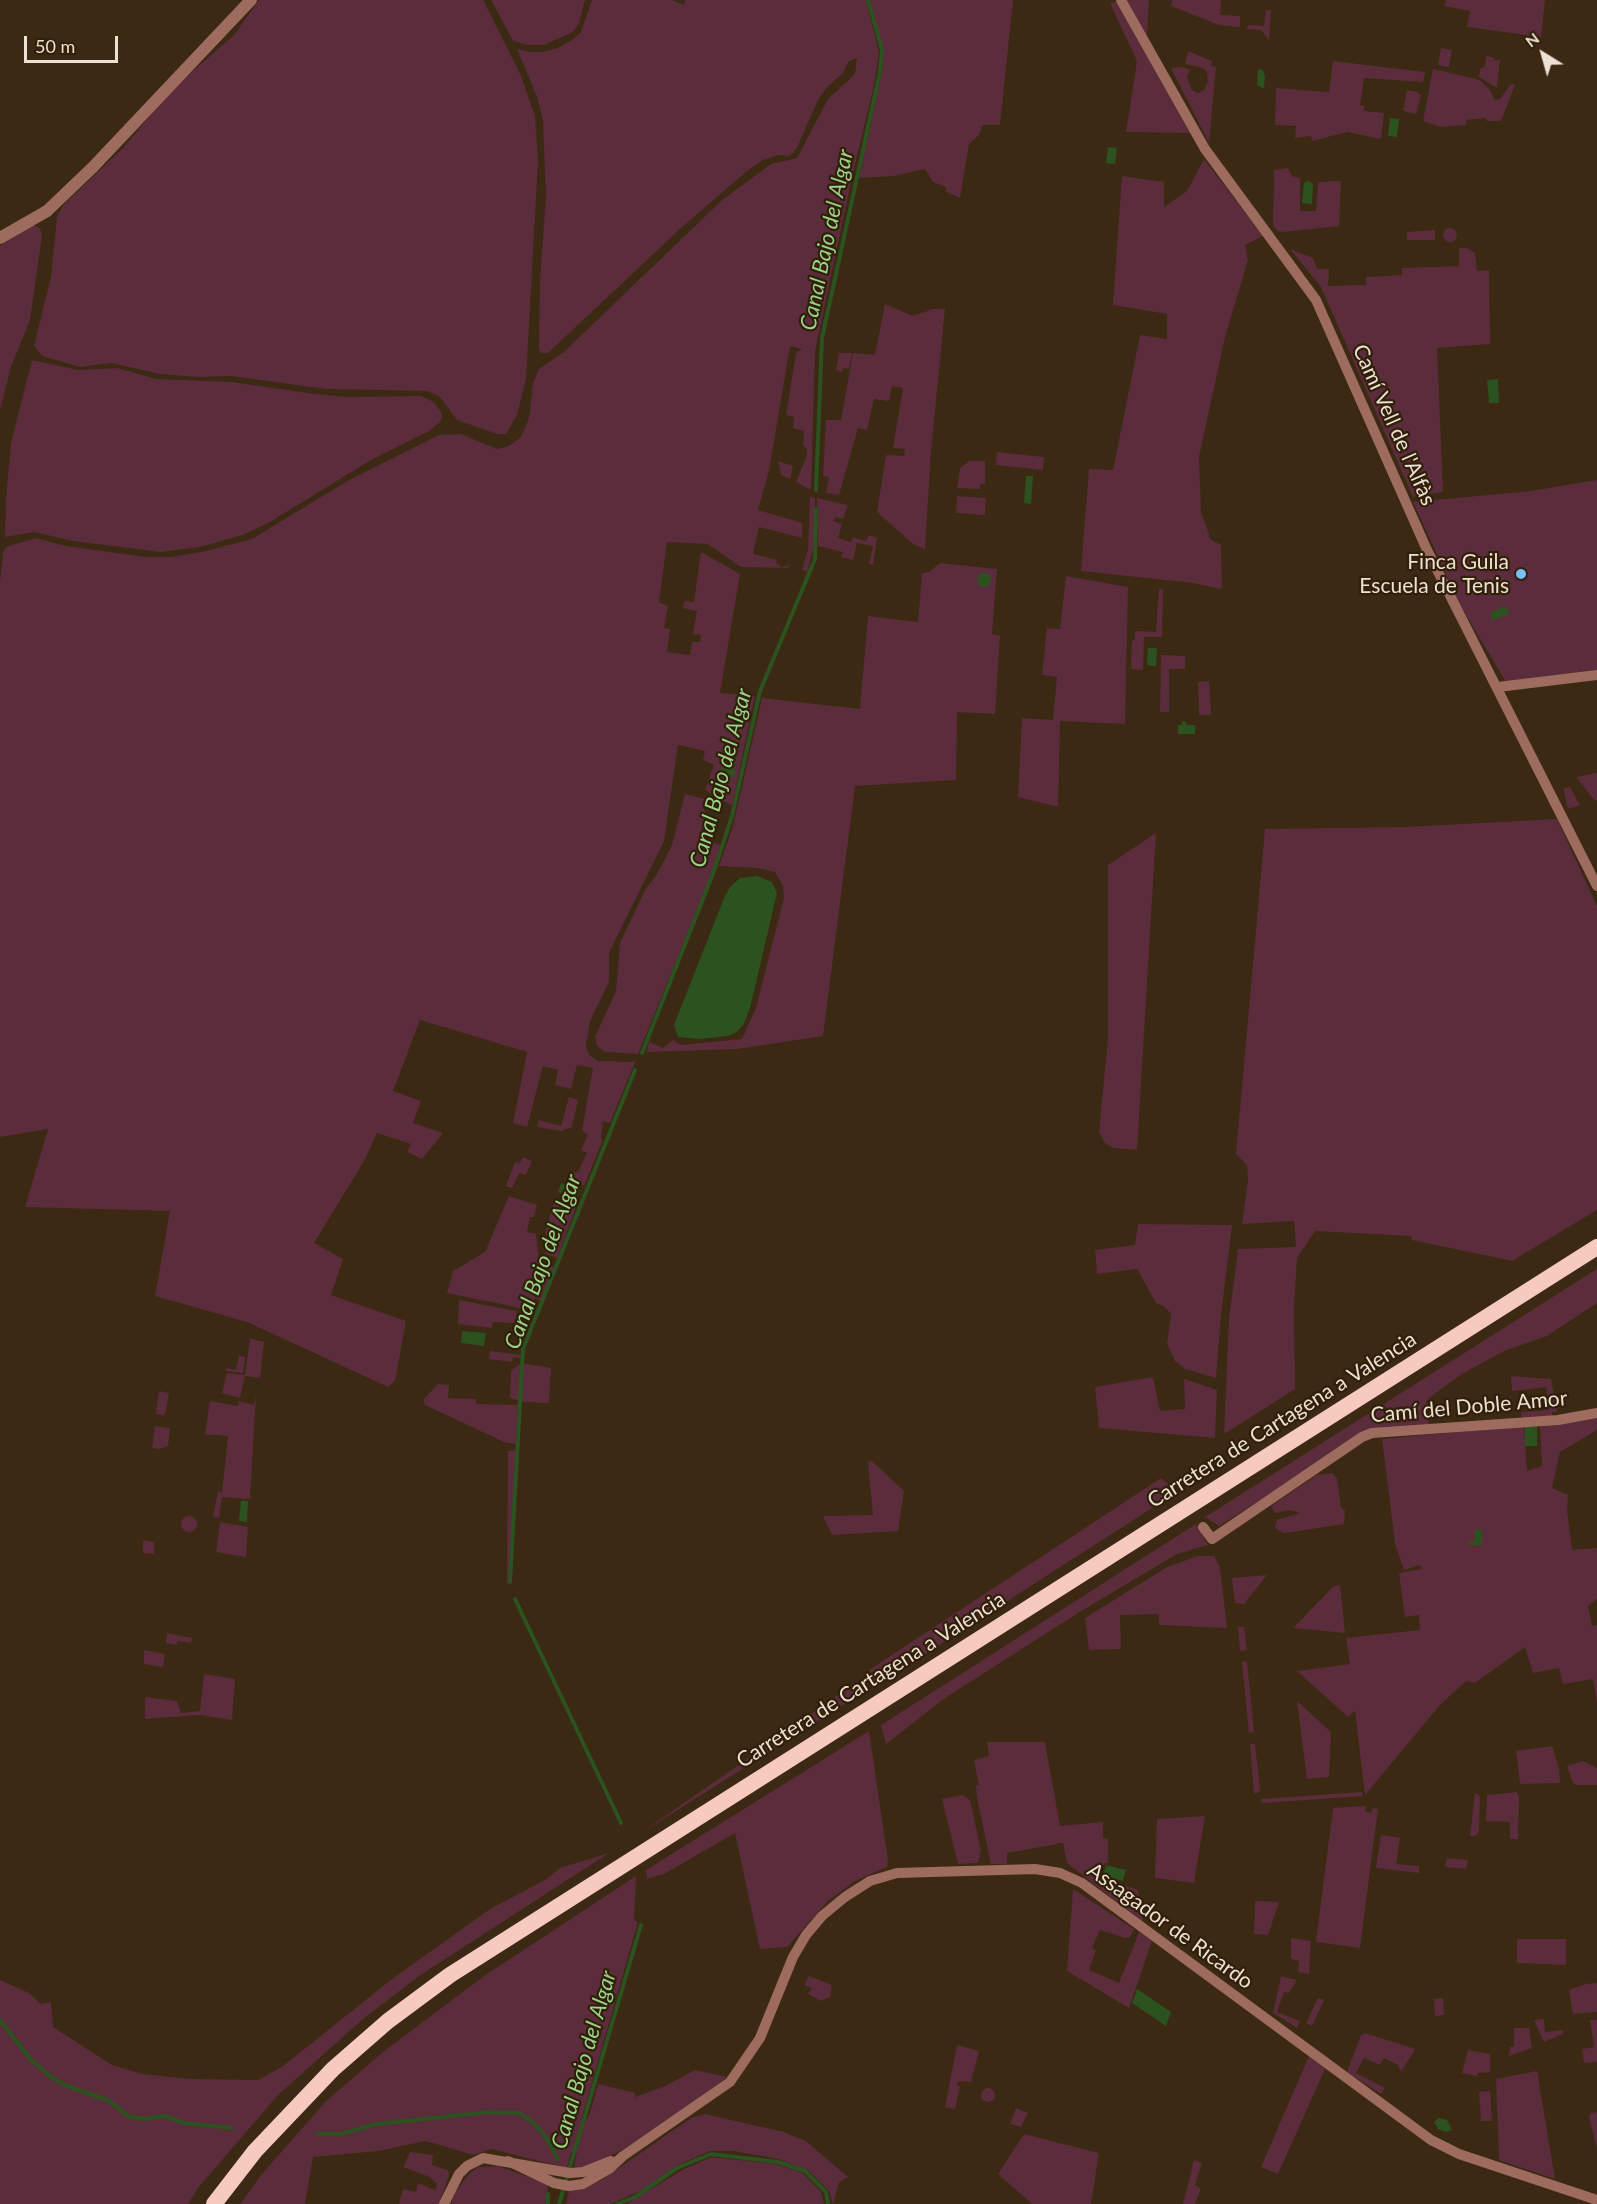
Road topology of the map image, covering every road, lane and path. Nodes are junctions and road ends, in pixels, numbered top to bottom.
1 (251, 0) edge
2 (1121, 0) edge
3 (0, 238) edge
4 (1597, 675) edge
5 (1498, 687) junction
6 (1597, 886) edge
7 (1597, 1247) edge
8 (1597, 1413) edge
9 (1203, 1527) dead end
10 (1597, 2200) edge
11 (214, 2204) edge
12 (444, 2204) edge

1 - 3 street
2 - 5 street, Camí Vell de l'Alfàs
4 - 5 street
5 - 6 street, Camí Vell de l'Alfàs
7 - 11 highway, Carretera de Cartagena a Valencia
8 - 9 street, Camí del Doble Amor
10 - 12 street, Assagador de Ricardo

